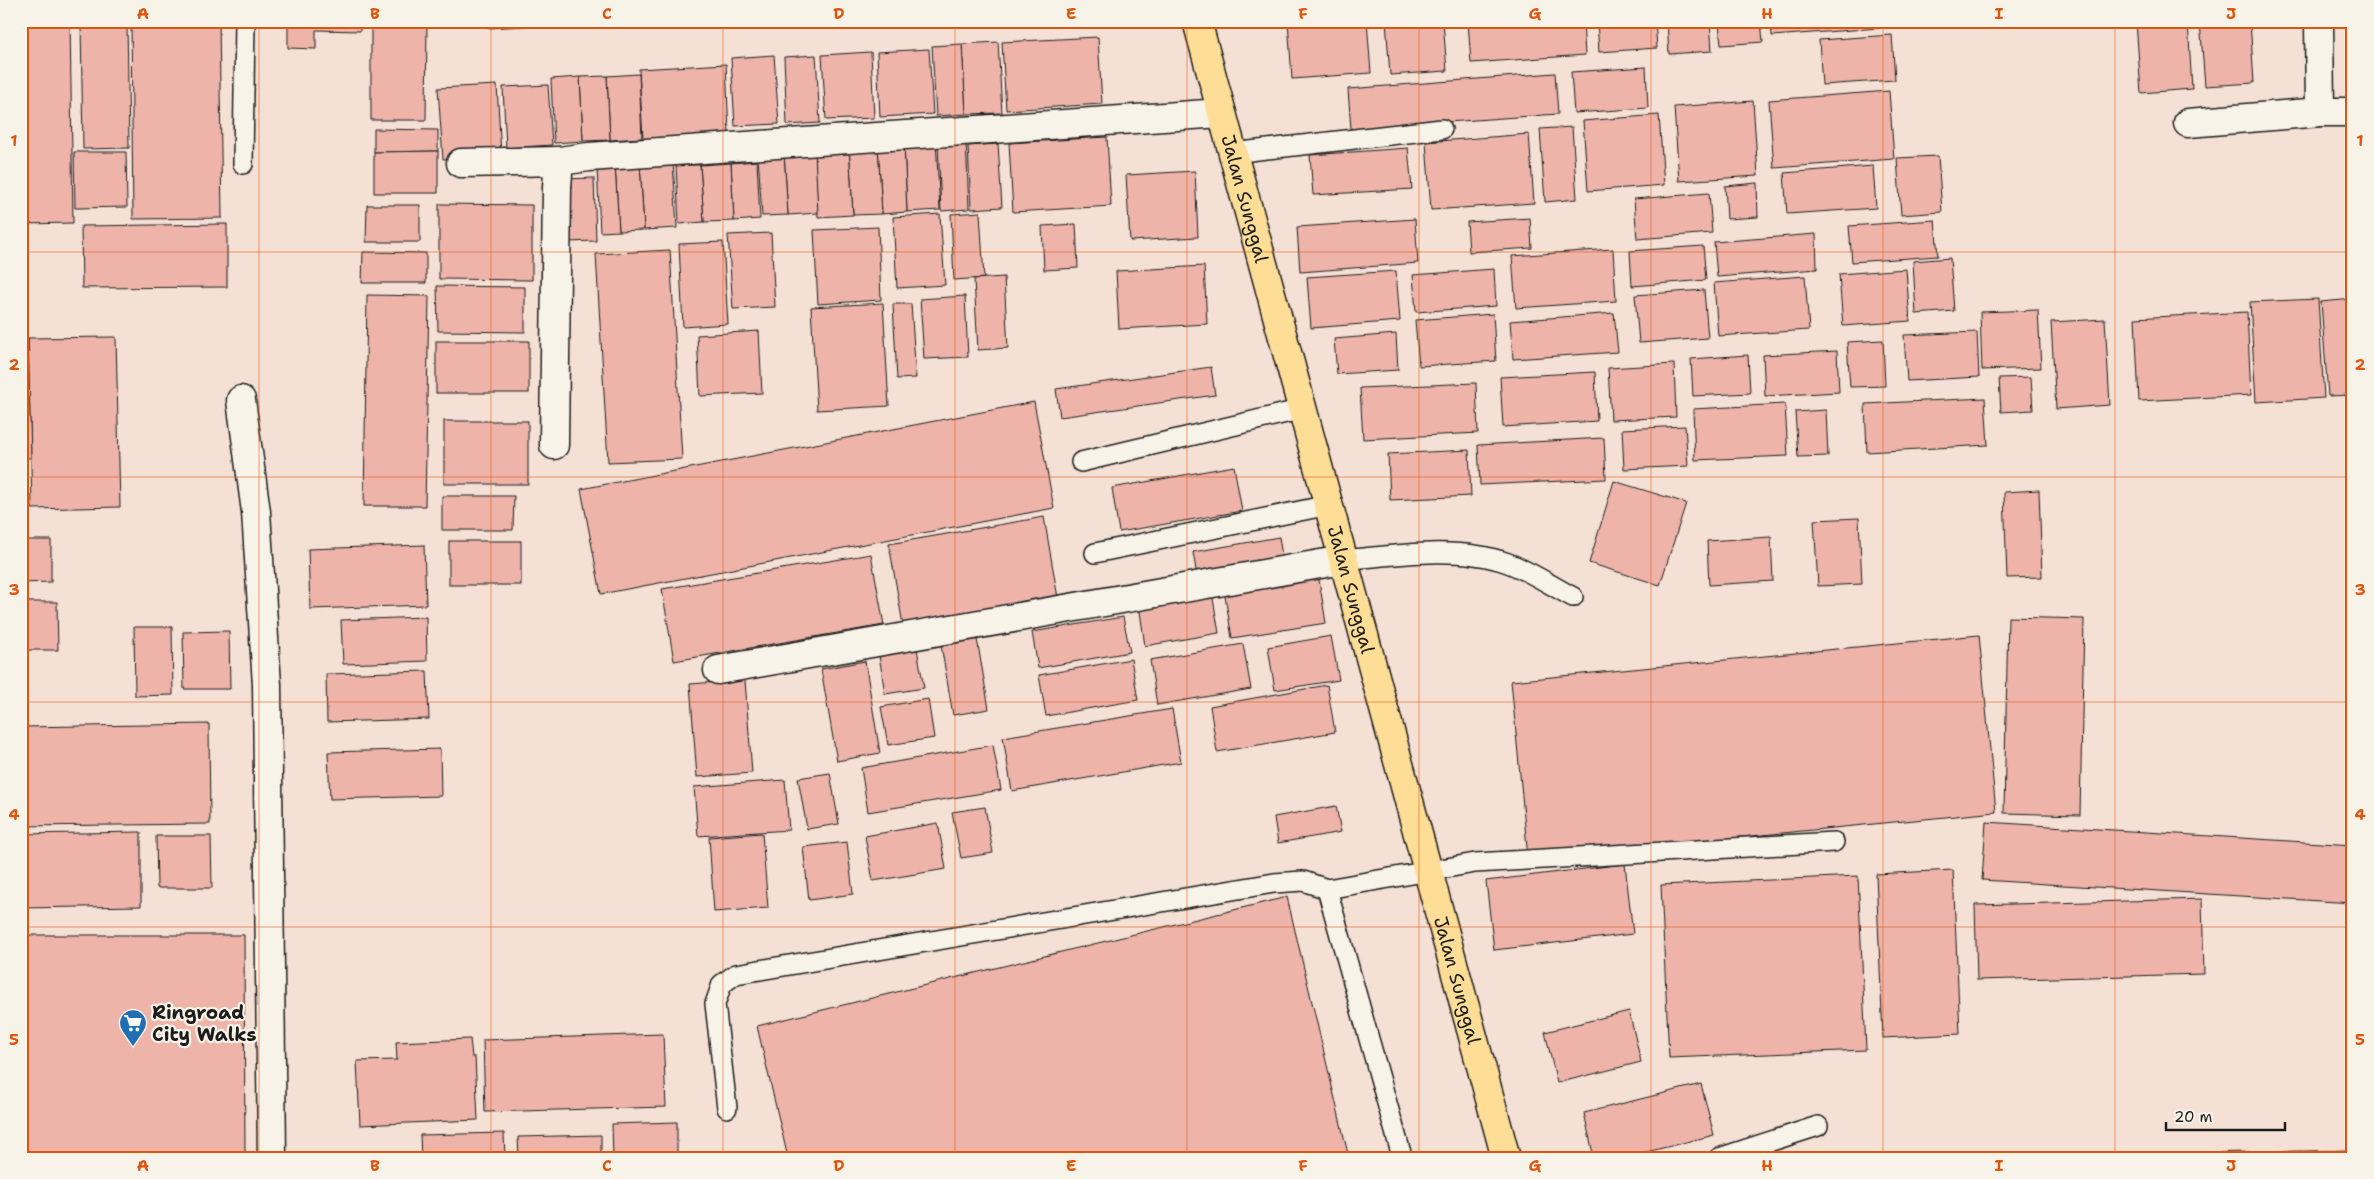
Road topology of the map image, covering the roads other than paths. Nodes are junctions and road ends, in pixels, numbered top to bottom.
1 (245, 21) edge
2 (1197, 21) edge
3 (2319, 21) edge
4 (2320, 112) junction
5 (2353, 112) edge
6 (1221, 113) junction
7 (2188, 122) dead end
8 (1442, 129) dead end
9 (1232, 153) junction
10 (559, 161) junction
11 (461, 163) dead end
12 (244, 164) dead end
13 (241, 400) dead end
14 (1302, 409) junction
15 (554, 445) dead end
16 (1081, 462) dead end
17 (1329, 505) junction
18 (1095, 553) dead end
19 (1343, 560) junction
20 (1573, 597) dead end
21 (718, 670) dead end
22 (1834, 842) dead end
23 (1428, 870) junction
24 (1327, 889) junction
25 (727, 1108) dead end
26 (1818, 1126) dead end
27 (1401, 1153) dead end
28 (272, 1158) edge
29 (1506, 1158) edge
30 (1719, 1158) edge

1 - 12 lane
2 - 6 main road, Jalan Sunggal
3 - 4 street
4 - 5 street
4 - 7 street
6 - 9 main road, Jalan Sunggal
6 - 10 street
8 - 9 lane
9 - 14 main road, Jalan Sunggal
10 - 11 street
10 - 15 street
13 - 28 street
14 - 16 lane
14 - 17 main road, Jalan Sunggal
17 - 18 lane
17 - 19 main road, Jalan Sunggal
19 - 20 lane
19 - 21 street
19 - 23 main road, Jalan Sunggal
22 - 23 lane
23 - 24 lane
23 - 29 main road, Jalan Sunggal
24 - 25 lane
24 - 27 lane
26 - 30 lane

